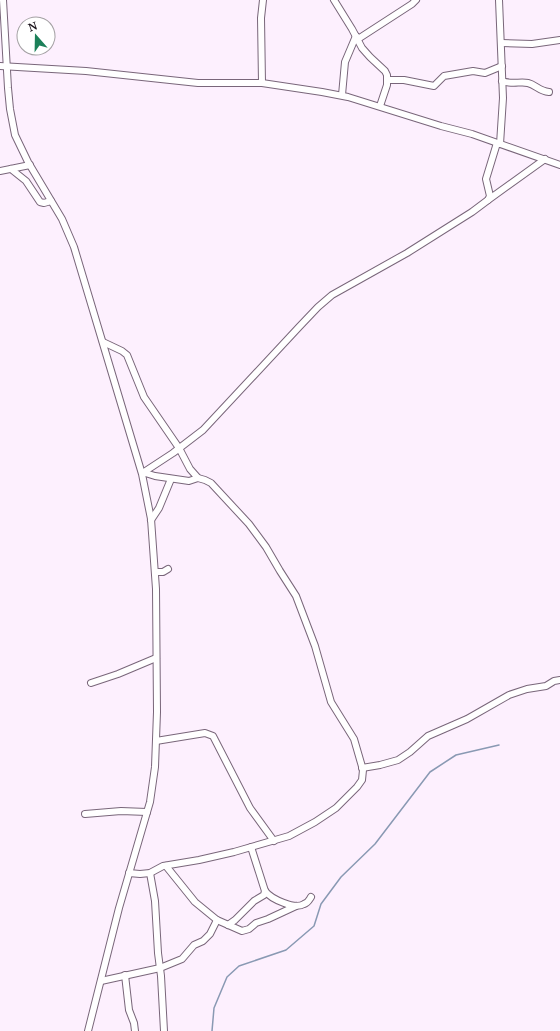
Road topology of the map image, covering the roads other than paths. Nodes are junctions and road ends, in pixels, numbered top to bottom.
1 (3, 0) edge
2 (263, 0) edge
3 (334, 0) edge
4 (416, 0) edge
5 (499, 0) edge
6 (1, 12) edge
7 (357, 38) junction
8 (560, 40) edge
9 (501, 43) junction
10 (3, 66) edge
11 (502, 66) junction
12 (388, 80) junction
13 (502, 81) junction
14 (262, 83) junction
15 (549, 92) dead end
16 (342, 96) junction
17 (380, 106) junction
18 (498, 143) junction
19 (545, 159) junction
20 (30, 165) junction
21 (560, 165) edge
22 (12, 169) junction
23 (0, 171) edge
24 (488, 200) junction
25 (51, 201) junction
26 (103, 342) junction
27 (179, 448) junction
28 (143, 472) junction
29 (198, 478) junction
30 (171, 479) junction
31 (151, 520) junction
32 (168, 569) dead end
33 (155, 572) junction
34 (156, 658) junction
35 (560, 680) edge
36 (91, 683) dead end
37 (156, 741) junction
38 (362, 768) junction
39 (147, 812) junction
40 (85, 814) dead end
41 (274, 841) junction
42 (251, 847) junction
43 (166, 866) junction
44 (129, 873) junction
45 (150, 873) junction
46 (265, 891) junction
47 (311, 897) dead end
48 (296, 906) junction
49 (217, 920) junction
50 (228, 925) junction
51 (160, 968) junction
52 (125, 975) junction
53 (101, 981) junction
54 (88, 1031) edge
55 (136, 1031) edge
56 (164, 1031) edge

1 - 6 street
2 - 14 street
3 - 7 street
4 - 7 street
5 - 9 street
6 - 10 street
7 - 12 street
7 - 16 street
8 - 9 street
9 - 11 street
10 - 14 street
10 - 20 street
11 - 12 street
11 - 13 street
12 - 17 street
13 - 15 street
13 - 18 street
14 - 16 street
16 - 17 street
17 - 18 street
18 - 19 street
18 - 24 street
19 - 21 street
19 - 24 street
20 - 22 street
20 - 25 street
22 - 23 street
22 - 25 street
24 - 27 street
25 - 26 street
26 - 27 street
26 - 28 street
27 - 28 street
27 - 29 street
28 - 30 street
28 - 31 street
29 - 30 street
29 - 38 street
30 - 31 street
31 - 33 street
32 - 33 street
33 - 34 street
34 - 36 street
34 - 37 street
35 - 38 street
37 - 39 street
37 - 41 street
38 - 41 street
39 - 40 street
39 - 44 street
41 - 42 street
42 - 43 street
42 - 46 street
43 - 45 street
43 - 49 street
44 - 45 street
44 - 53 street
45 - 51 street
46 - 48 street
46 - 50 street
47 - 48 street
48 - 50 street
49 - 50 street
49 - 51 street
51 - 52 street
51 - 56 street
52 - 53 street
52 - 55 street
53 - 54 street

